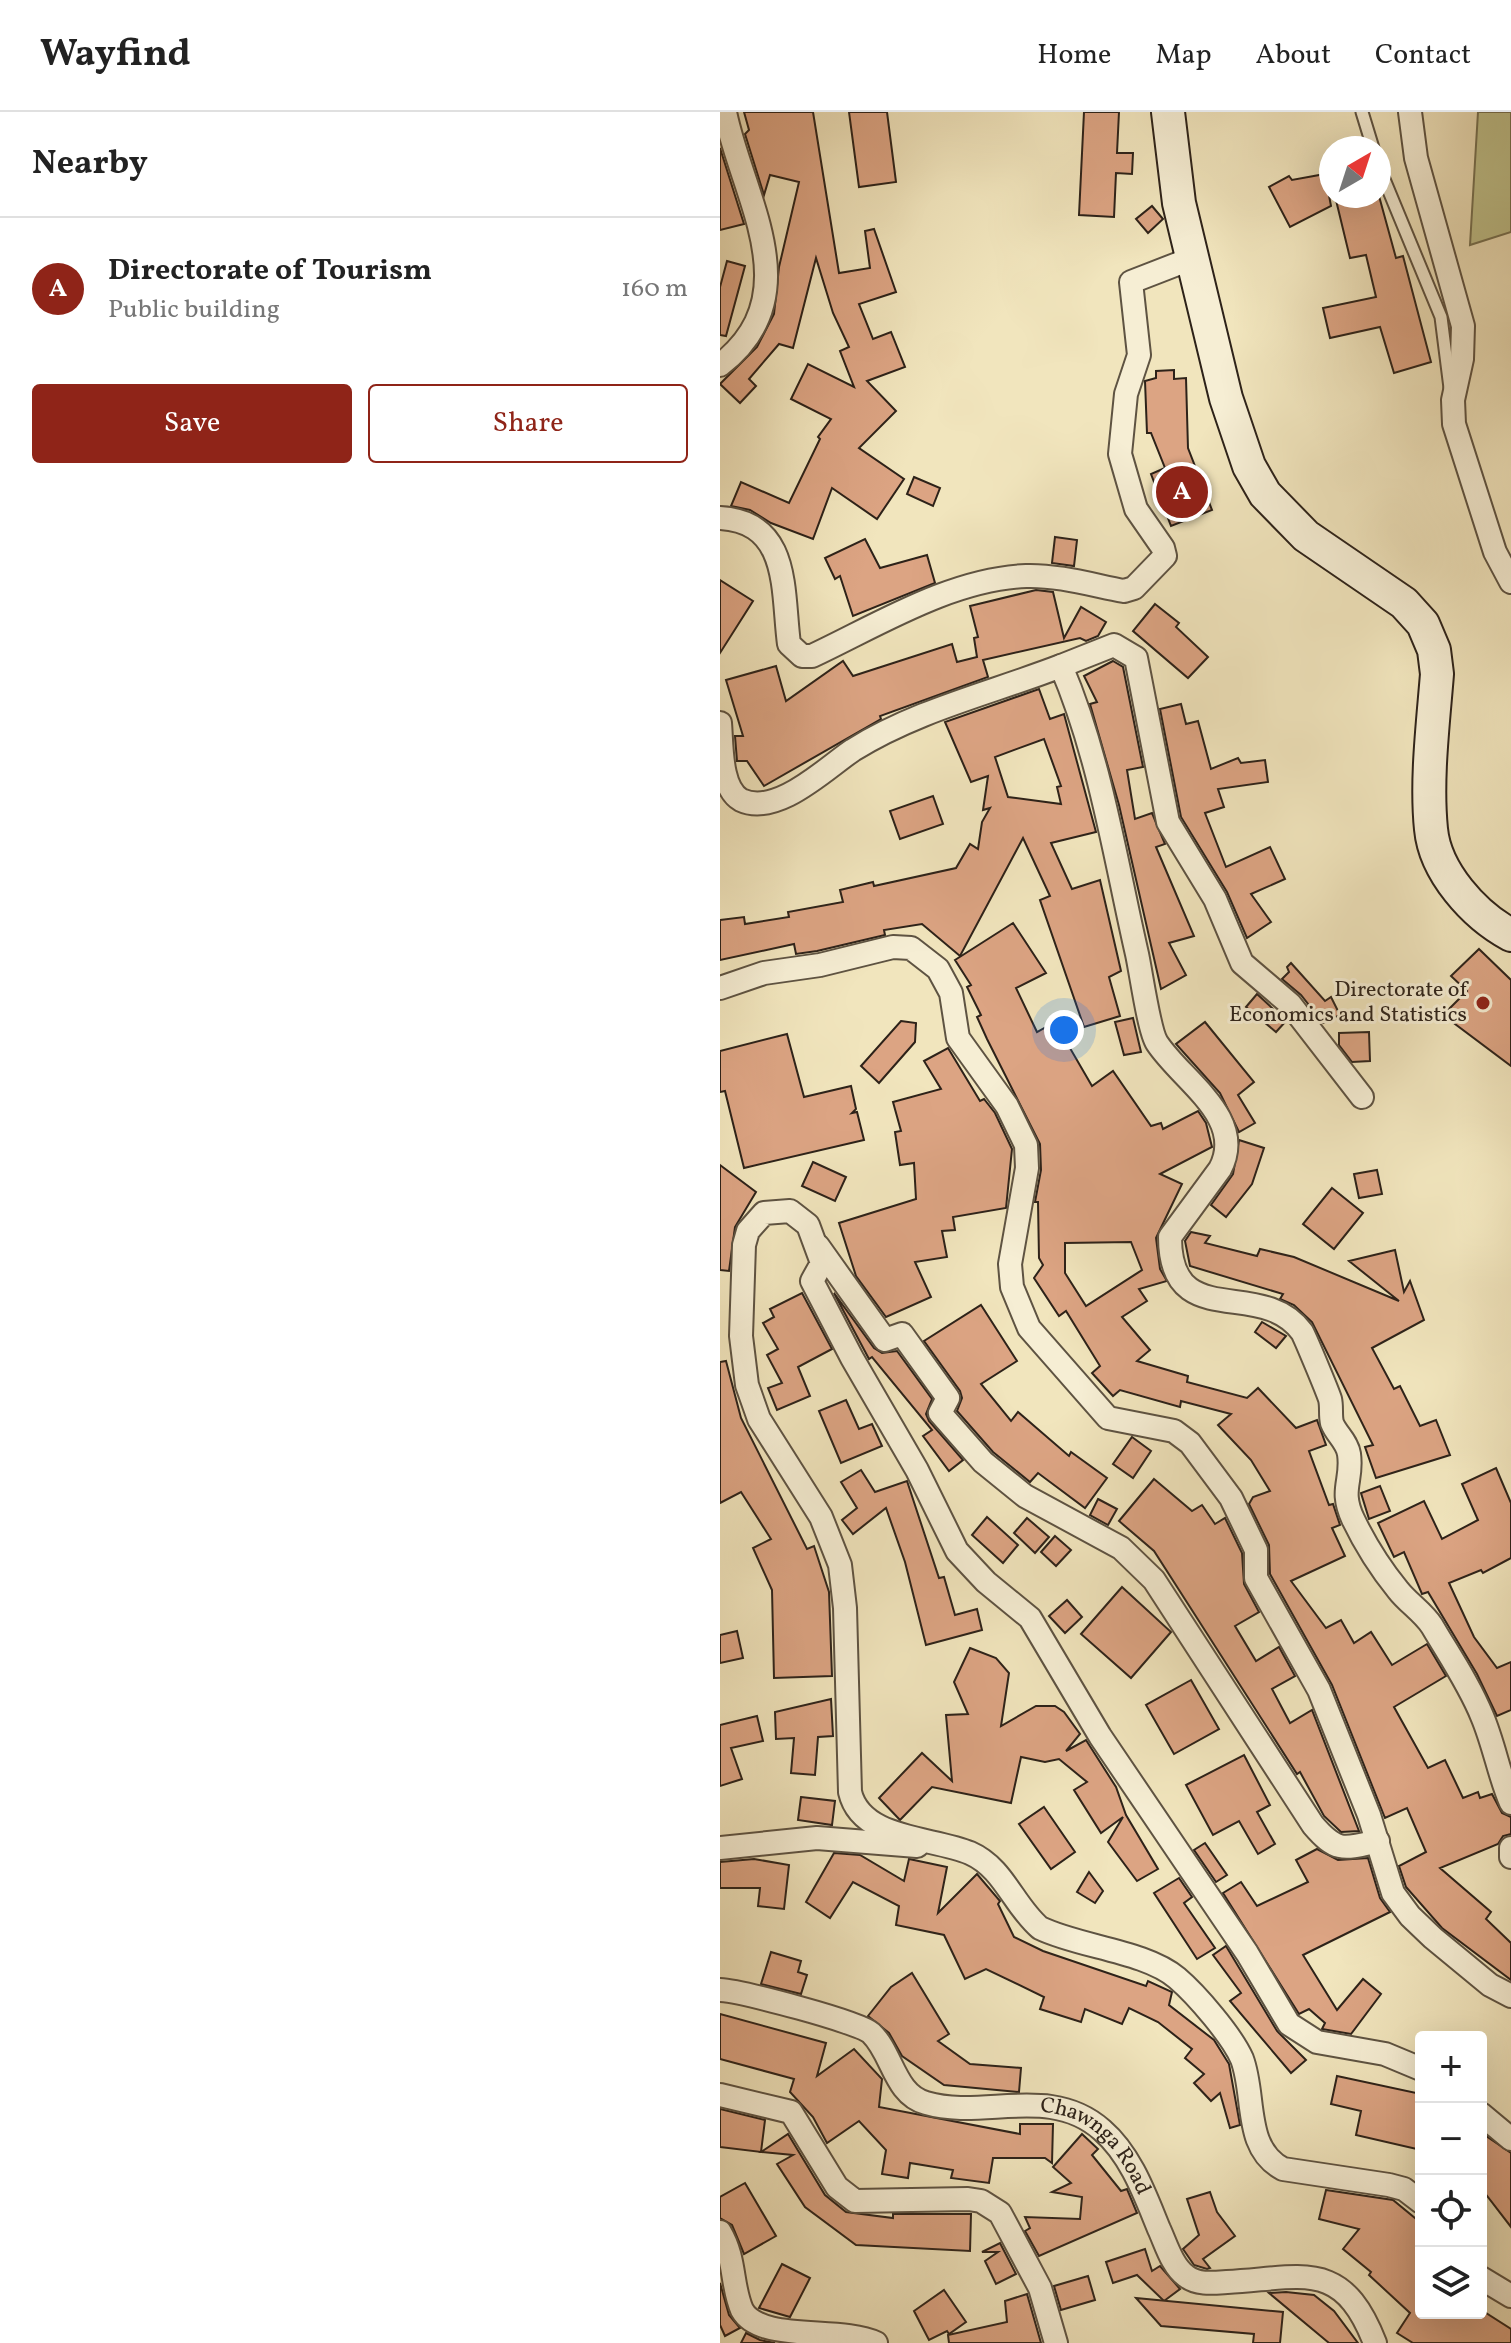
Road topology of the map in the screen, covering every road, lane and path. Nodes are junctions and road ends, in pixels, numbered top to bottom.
1 (725, 112) edge
2 (1168, 112) edge
3 (1362, 112) edge
4 (1410, 112) edge
5 (1369, 136) edge
6 (1391, 196) edge
7 (1193, 258) junction
8 (720, 365) edge
9 (1453, 400) junction
10 (720, 518) edge
11 (1511, 582) edge
12 (1061, 666) junction
13 (720, 723) edge
14 (1511, 935) edge
15 (720, 988) edge
16 (1362, 1097) dead end
17 (813, 1240) junction
18 (1511, 1803) edge
19 (1378, 1841) junction
20 (720, 1848) edge
21 (954, 1848) junction
22 (1511, 1848) edge
23 (1511, 1857) edge
24 (720, 1990) edge
25 (1511, 1996) edge
26 (1415, 2066) edge
27 (720, 2095) edge
28 (1487, 2119) edge
29 (1511, 2139) edge
30 (1415, 2197) edge
31 (720, 2232) edge
32 (1487, 2282) edge
33 (1511, 2296) edge
34 (876, 2343) edge
35 (1056, 2343) edge
36 (1375, 2343) edge

1 - 8 street
2 - 7 street
3 - 5 lane
4 - 9 street
6 - 9 lane
7 - 10 street
7 - 14 street
9 - 11 street
12 - 13 street
12 - 16 street
12 - 18 street
15 - 19 street
17 - 19 street
17 - 21 street
17 - 26 street
19 - 25 street
20 - 21 street
21 - 30 street
22 - 23 street
24 - 36 street, Chawnga Road
27 - 35 street
28 - 29 street
31 - 34 street
32 - 33 street

